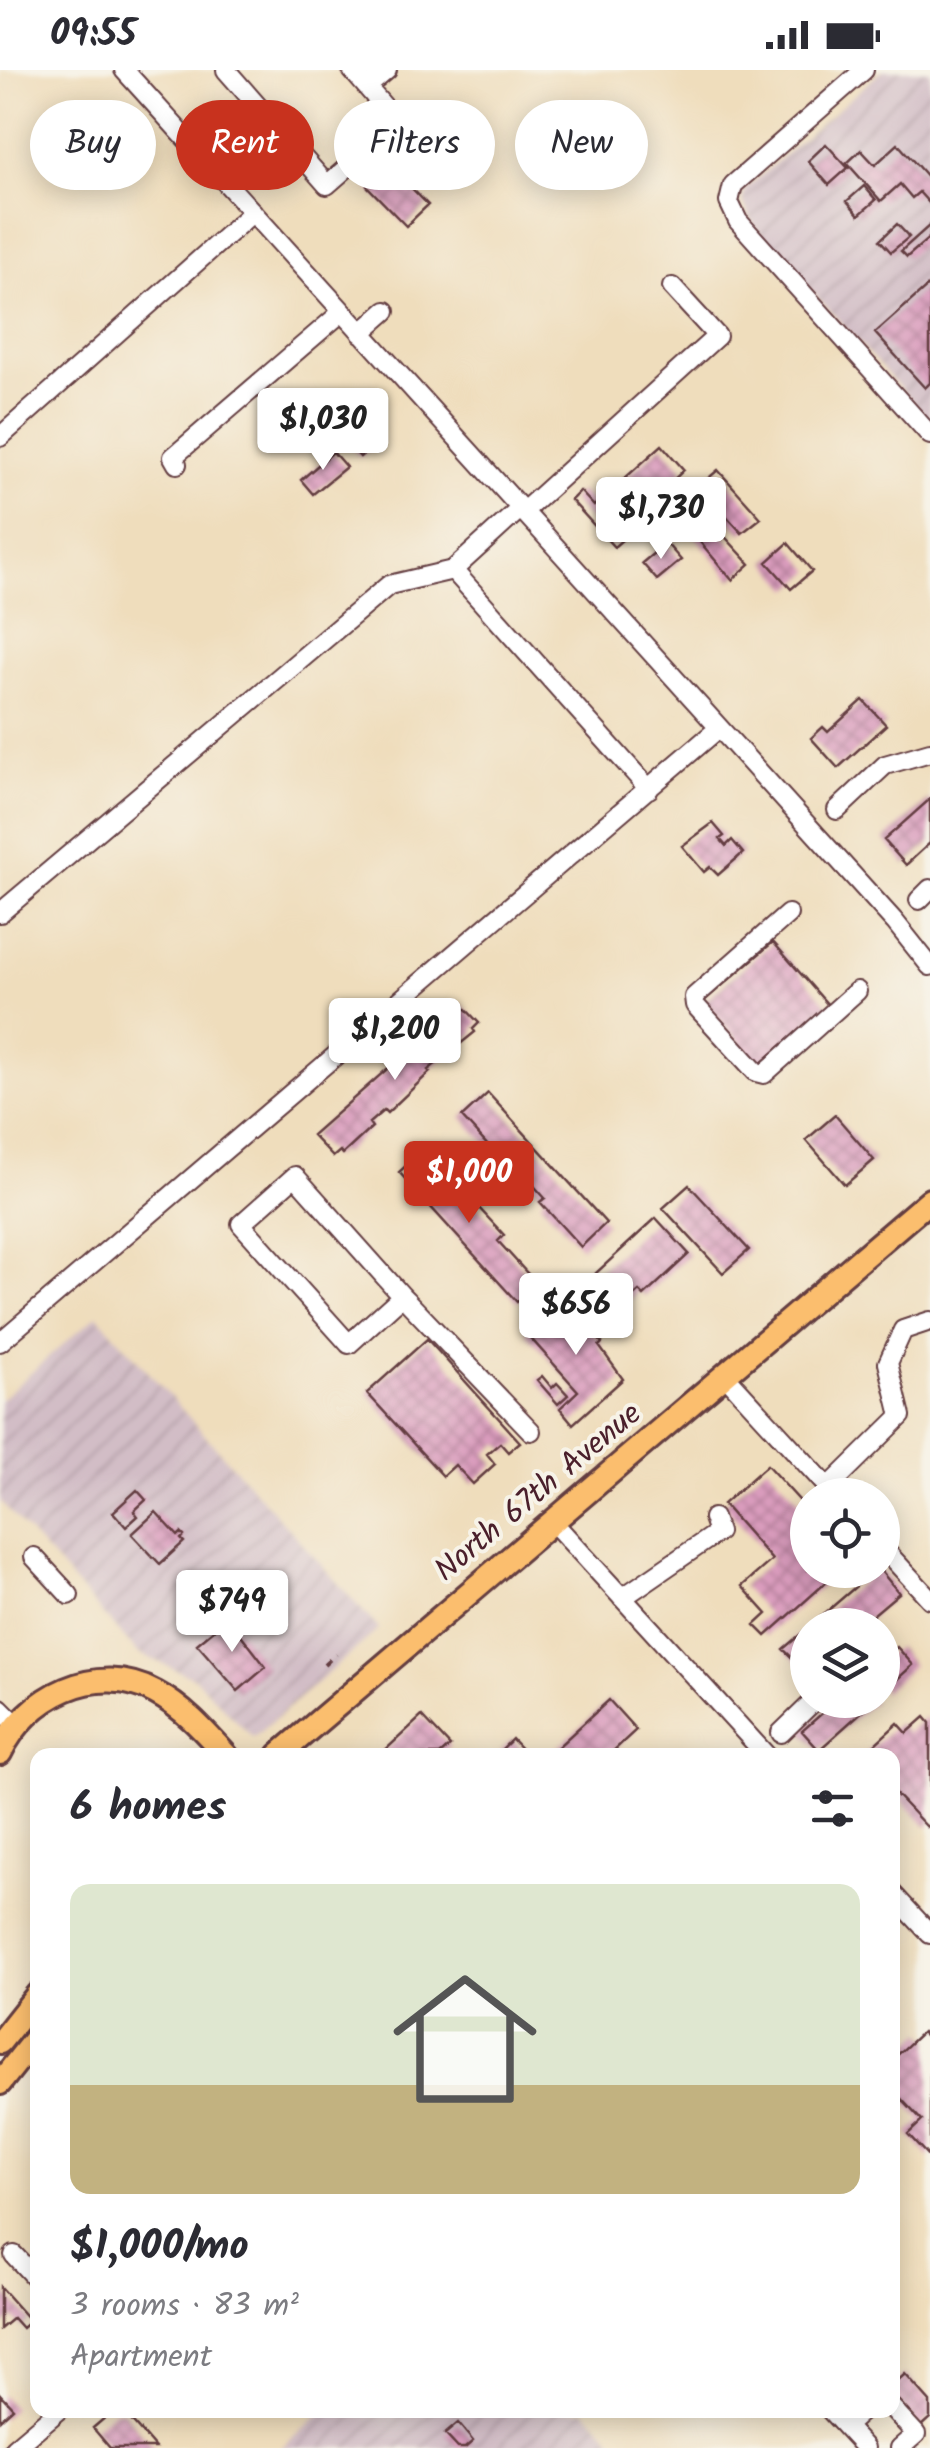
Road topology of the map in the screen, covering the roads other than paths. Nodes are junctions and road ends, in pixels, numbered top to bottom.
1 (124, 70) edge
2 (226, 70) edge
3 (352, 70) edge
4 (388, 70) edge
5 (864, 70) edge
6 (367, 88) junction
7 (252, 212) junction
8 (672, 287) dead end
9 (386, 311) dead end
10 (342, 312) junction
11 (361, 333) junction
12 (930, 434) edge
13 (0, 437) edge
14 (176, 464) dead end
15 (522, 510) junction
16 (453, 570) junction
17 (719, 728) junction
18 (930, 752) edge
19 (649, 789) junction
20 (837, 810) dead end
21 (0, 913) edge
22 (788, 914) dead end
23 (930, 966) edge
24 (857, 991) dead end
25 (930, 1200) edge
26 (402, 1296) junction
27 (930, 1320) edge
28 (0, 1342) edge
29 (724, 1374) junction
30 (531, 1430) dead end
31 (820, 1478) edge
32 (844, 1478) edge
33 (713, 1518) dead end
34 (552, 1521) junction
35 (34, 1556) dead end
36 (900, 1566) edge
37 (69, 1594) dead end
38 (622, 1598) junction
39 (930, 1598) edge
40 (8, 1716) edge
41 (797, 1718) edge
42 (781, 1733) dead end
43 (219, 1748) edge
44 (287, 1748) edge
45 (760, 1748) edge
46 (0, 1753) edge
47 (900, 1902) edge
48 (930, 1934) edge
49 (30, 2004) edge
50 (0, 2042) edge
51 (30, 2045) edge
52 (0, 2083) edge
53 (14, 2255) dead end
54 (30, 2272) edge
55 (900, 2417) edge
56 (50, 2418) edge
57 (838, 2418) edge
58 (854, 2418) edge
59 (845, 2426) junction
60 (14, 2448) edge
61 (865, 2448) edge
62 (900, 2448) edge

1 - 7 street
2 - 6 street
3 - 6 street
4 - 6 street
5 - 12 street
7 - 10 street
7 - 13 street
8 - 15 street
9 - 11 street
10 - 11 street
10 - 14 street
11 - 15 street
15 - 16 street
15 - 17 street
16 - 19 street
16 - 21 street
17 - 19 street
17 - 23 street
18 - 20 street
19 - 28 street
22 - 24 street
25 - 29 main road, North 67th Avenue
26 - 26 street
26 - 30 street
27 - 32 street
29 - 31 street
29 - 34 main road, North 67th Avenue
33 - 38 street
34 - 38 street
34 - 44 main road, North 67th Avenue
35 - 37 street
36 - 39 street
38 - 45 street
40 - 43 main road
40 - 46 main road
41 - 42 street
47 - 48 street
49 - 50 main road
51 - 52 main road
53 - 54 street
55 - 62 street
56 - 60 street
57 - 59 street
58 - 59 street
59 - 61 street

